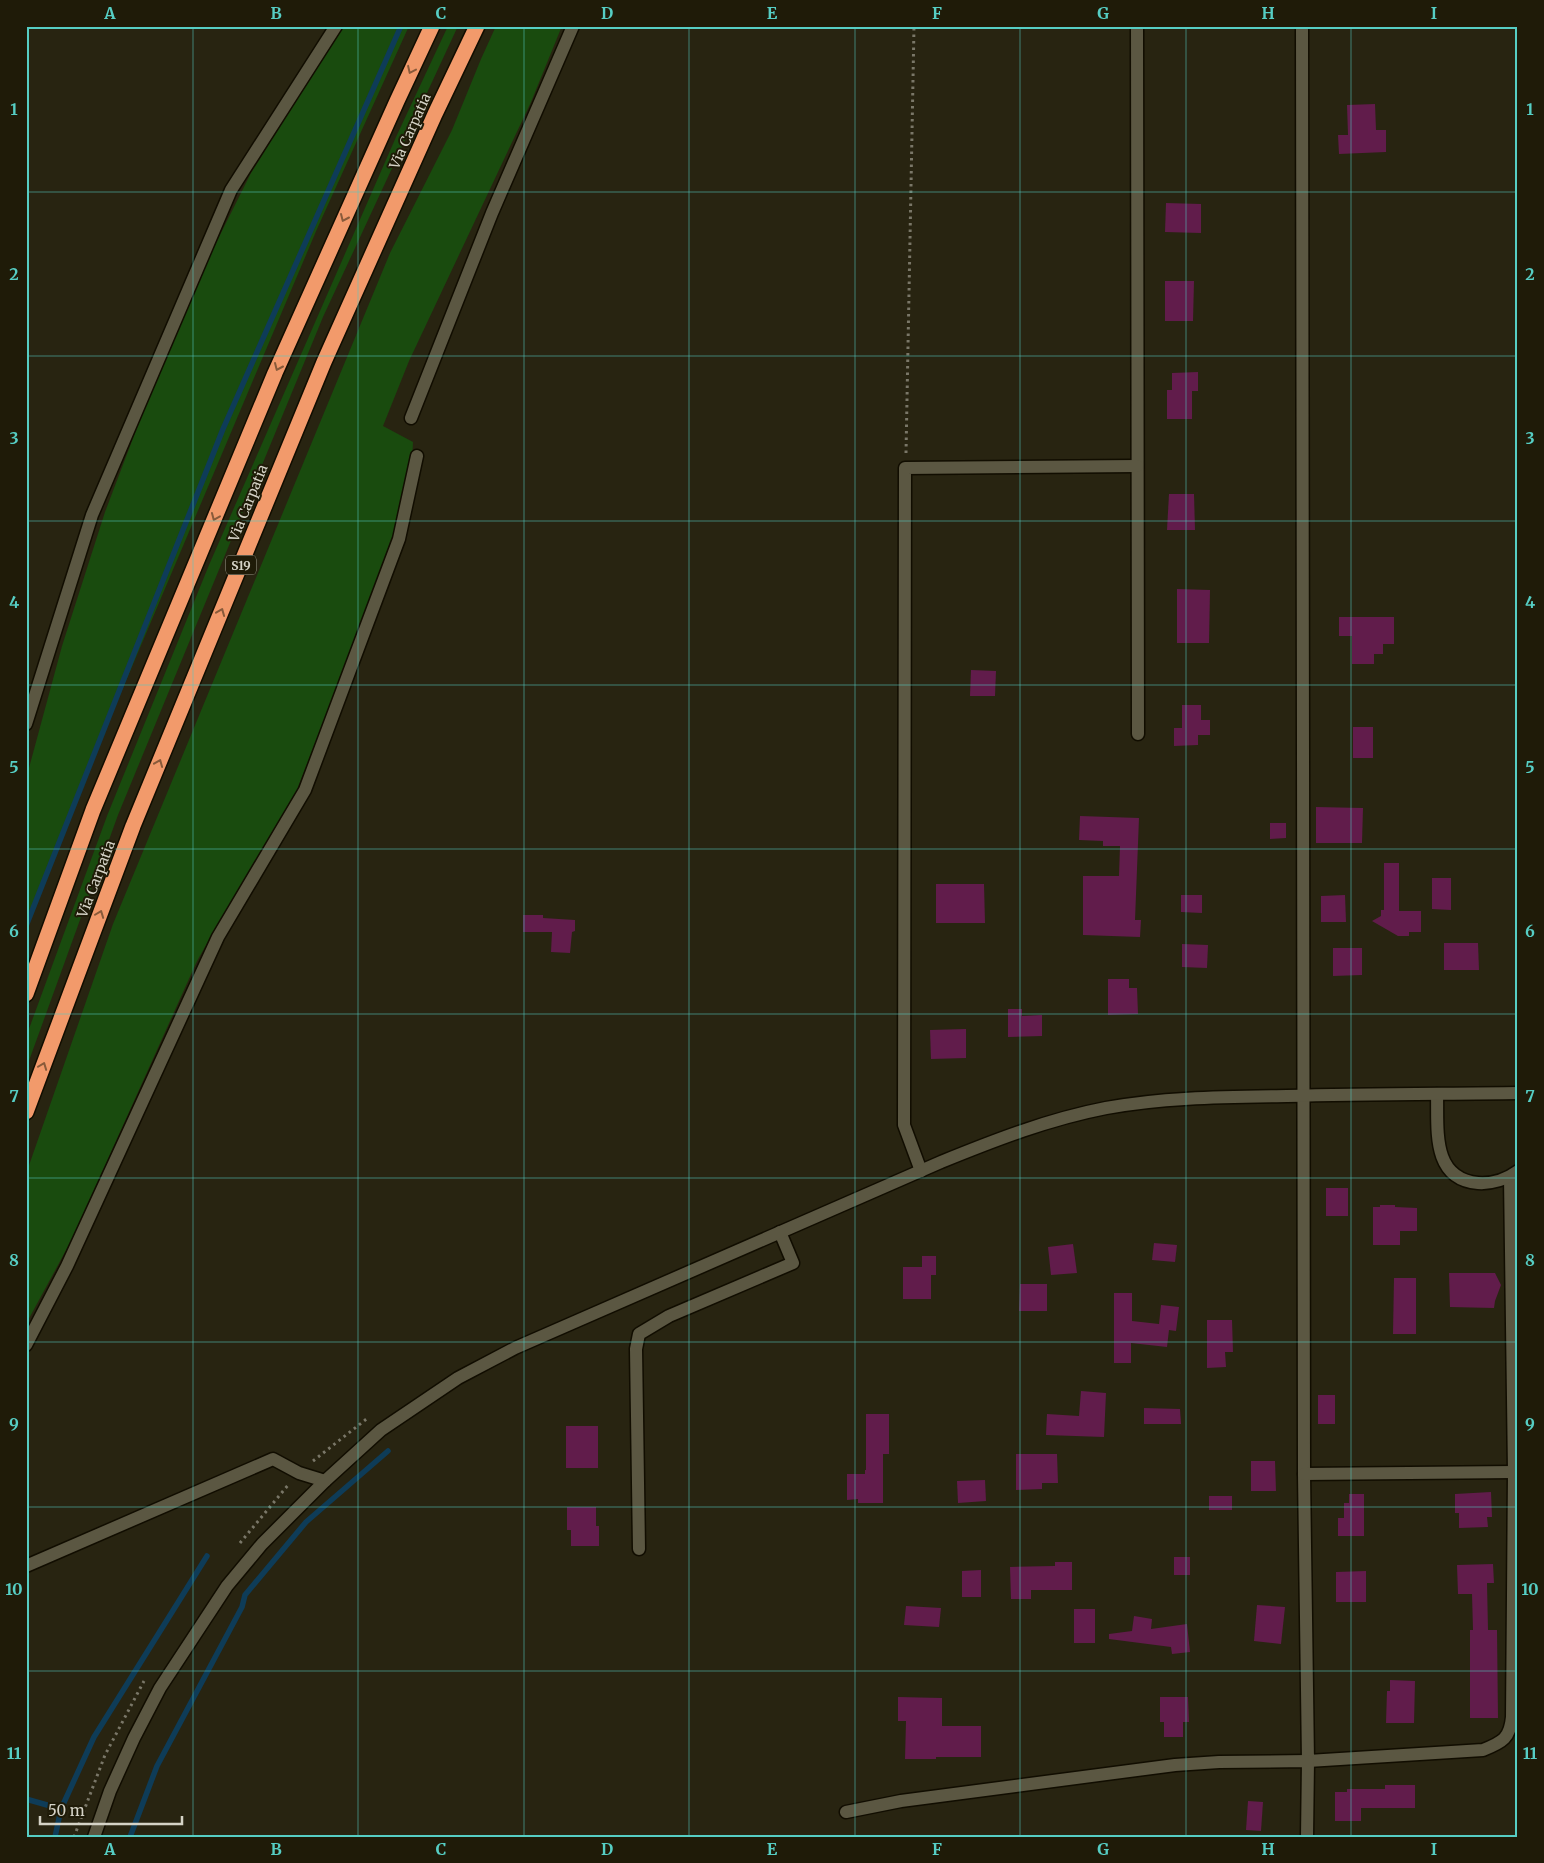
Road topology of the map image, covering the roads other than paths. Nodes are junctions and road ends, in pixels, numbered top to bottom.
1 (336, 26) edge
2 (432, 26) edge
3 (477, 26) edge
4 (573, 26) edge
5 (1137, 26) edge
6 (1302, 26) edge
7 (411, 418) dead end
8 (417, 456) dead end
9 (1137, 466) junction
10 (26, 724) edge
11 (1138, 734) dead end
12 (26, 994) edge
13 (1518, 1093) edge
14 (1437, 1094) junction
15 (1304, 1095) junction
16 (26, 1112) edge
17 (921, 1171) junction
18 (1514, 1174) edge
19 (780, 1232) junction
20 (26, 1345) edge
21 (1514, 1472) junction
22 (1304, 1474) junction
23 (325, 1481) junction
24 (639, 1549) dead end
25 (26, 1566) edge
26 (1308, 1761) junction
27 (846, 1812) dead end
28 (94, 1837) edge
29 (1307, 1837) edge

1 - 10 street
2 -> 12 highway, Via Carpatia
16 -> 3 highway, Via Carpatia / S19
4 - 7 street
5 - 9 street
6 - 15 street
8 - 20 street
9 - 11 street
9 - 17 street
13 - 14 street
14 - 15 street
14 - 18 street
15 - 17 street
15 - 22 street
17 - 19 street
18 - 21 street
19 - 23 street
19 - 24 street
21 - 22 street
21 - 26 street
22 - 26 street
23 - 25 street
23 - 28 street
26 - 27 street
26 - 29 street

